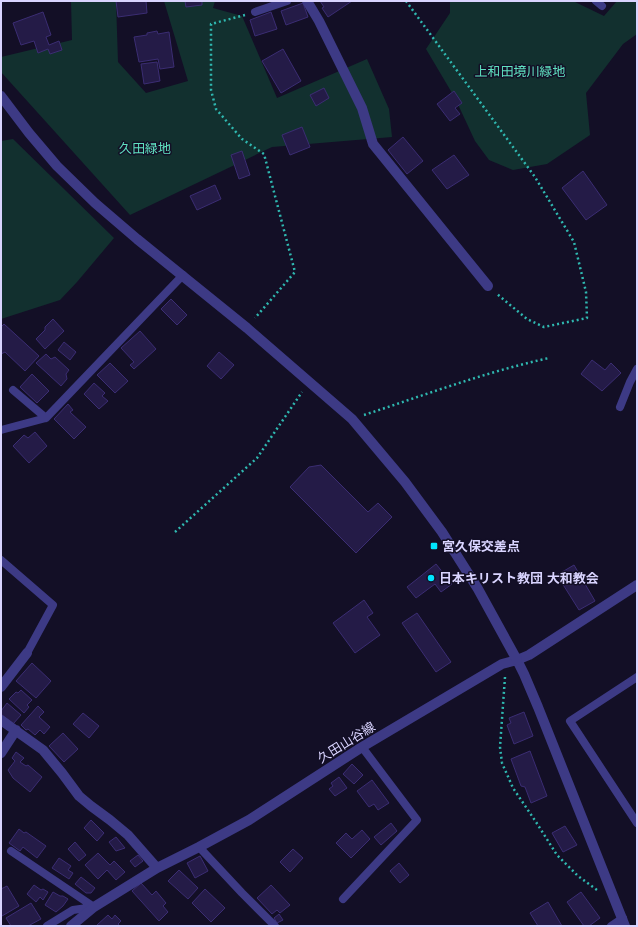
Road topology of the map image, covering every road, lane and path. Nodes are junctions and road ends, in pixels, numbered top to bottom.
1 (287, 1) edge
2 (307, 1) edge
3 (406, 1) edge
4 (255, 12) joint
5 (1, 96) edge
6 (183, 275) junction
7 (488, 286) joint
8 (247, 328) junction
9 (549, 358) dead end
10 (637, 369) edge
11 (310, 382) junction
12 (13, 390) dead end
13 (620, 407) dead end
14 (46, 418) junction
15 (352, 419) junction
16 (1, 430) edge
17 (175, 532) dead end
18 (1, 560) edge
19 (637, 585) edge
20 (27, 653) joint
21 (517, 660) junction
22 (505, 672) dead end
23 (637, 677) edge
24 (1, 687) edge
25 (1, 720) edge
26 (16, 730) junction
27 (362, 747) junction
28 (1, 753) edge
29 (637, 823) edge
30 (199, 847) junction
31 (11, 851) dead end
32 (157, 868) junction
33 (598, 890) dead end
34 (343, 899) dead end
35 (94, 907) junction
36 (624, 922) edge
37 (47, 926) edge
38 (71, 926) edge
39 (275, 926) edge
40 (611, 926) edge

1 - 4 lane
2 - 7 street
3 - 7 path
4 - 8 path
5 - 6 street
6 - 8 street
6 - 14 lane
8 - 11 street
9 - 15 path
10 - 13 lane
11 - 15 street
11 - 17 path
12 - 14 lane
14 - 16 lane
15 - 21 street
18 - 20 lane
19 - 21 street, 久田山谷線
20 - 24 street
21 - 27 street, 久田山谷線
21 - 36 street
22 - 33 path
23 - 29 lane
25 - 26 street
26 - 28 street
26 - 32 street
27 - 30 street, 久田山谷線
27 - 34 lane
30 - 32 street, 久田山谷線
30 - 39 lane
31 - 35 lane
32 - 35 street, 久田山谷線
35 - 37 lane
35 - 38 street, 久田山谷線
36 - 40 lane

